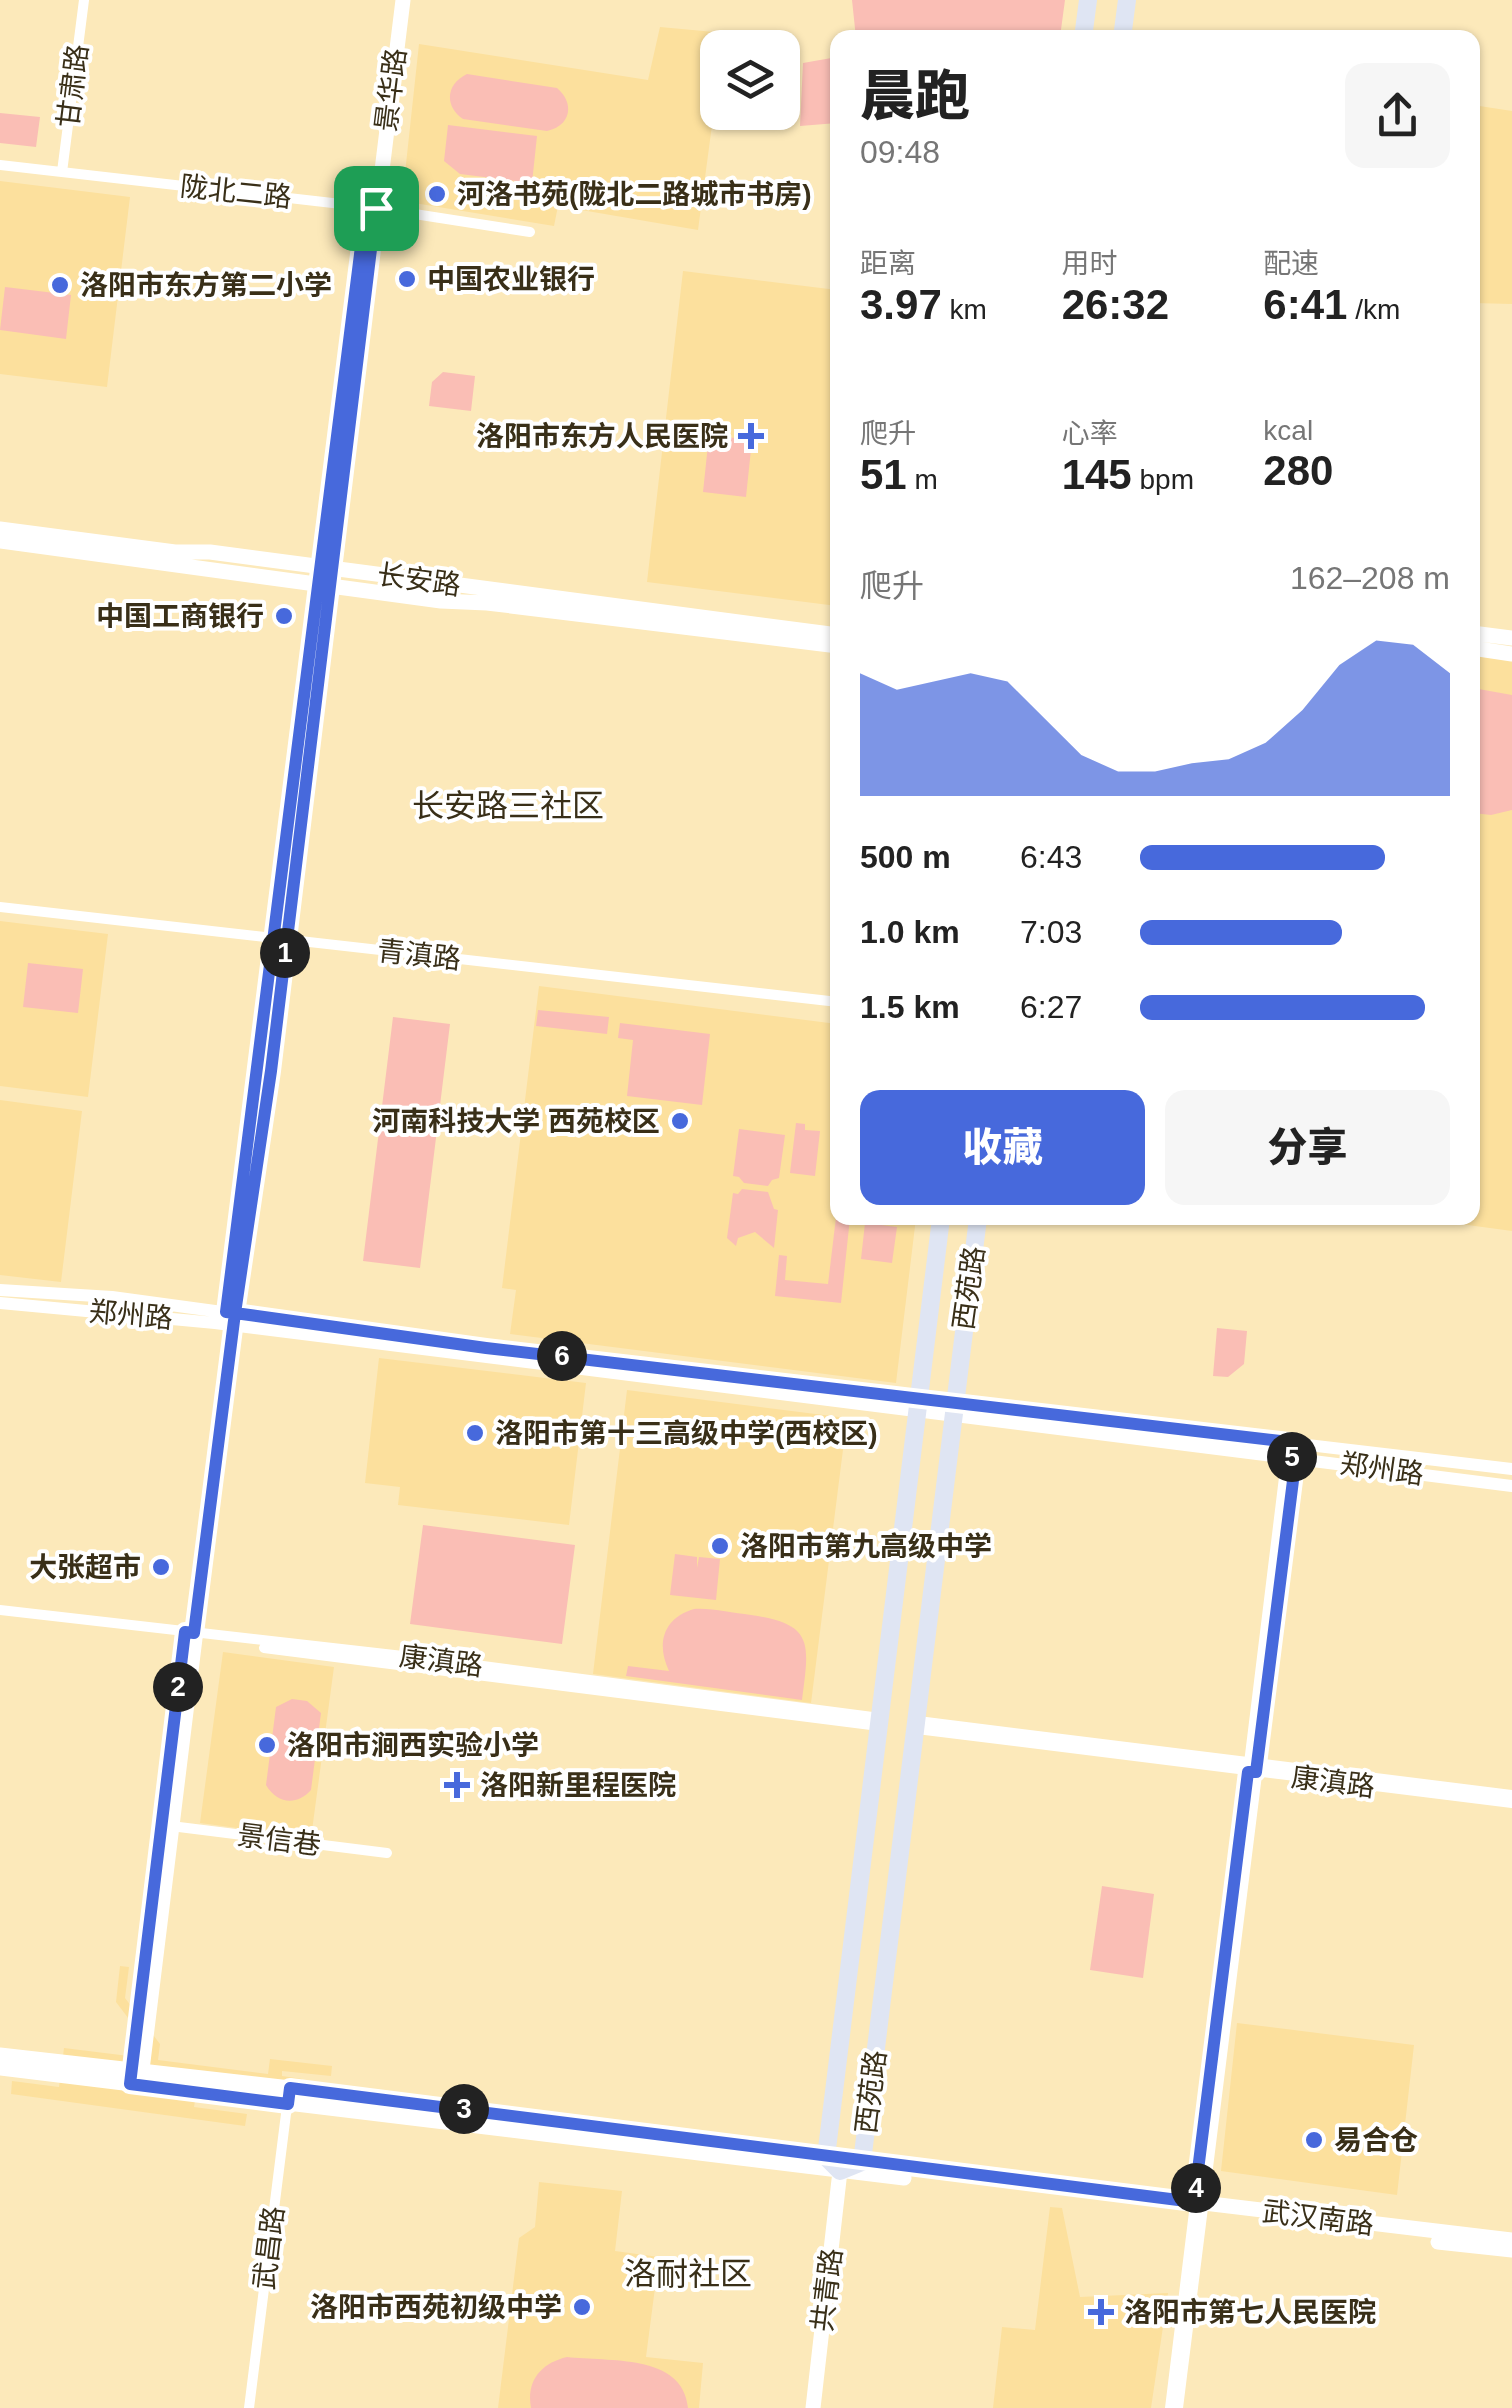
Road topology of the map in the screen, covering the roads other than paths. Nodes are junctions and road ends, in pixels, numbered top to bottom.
1 (84, 0) edge
2 (393, 0) edge
3 (403, 0) edge
4 (1088, 0) edge
5 (1126, 0) edge
6 (1084, 30) edge
7 (1123, 30) edge
8 (0, 165) edge
9 (62, 172) junction
10 (371, 208) junction
11 (530, 232) dead end
12 (0, 529) edge
13 (0, 541) edge
14 (325, 576) junction
15 (830, 634) edge
16 (1480, 636) edge
17 (1480, 638) edge
18 (1512, 638) edge
19 (830, 645) edge
20 (1512, 654) edge
21 (0, 907) edge
22 (280, 940) junction
23 (830, 1001) edge
24 (939, 1225) edge
25 (977, 1225) edge
26 (0, 1290) edge
27 (0, 1304) edge
28 (229, 1318) junction
29 (918, 1405) junction
30 (952, 1409) junction
31 (1293, 1450) junction
32 (1512, 1469) edge
33 (1512, 1486) edge
34 (0, 1613) edge
35 (190, 1635) junction
36 (880, 1722) junction
37 (917, 1725) junction
38 (1253, 1768) junction
39 (1512, 1794) edge
40 (1512, 1803) edge
41 (170, 1826) junction
42 (387, 1853) dead end
43 (0, 2054) edge
44 (0, 2068) edge
45 (136, 2077) junction
46 (289, 2096) junction
47 (826, 2158) junction
48 (862, 2162) junction
49 (840, 2171) junction
50 (1198, 2207) junction
51 (1512, 2240) edge
52 (1512, 2250) edge
53 (249, 2408) edge
54 (813, 2408) edge
55 (1170, 2408) edge
56 (1178, 2408) edge

1 - 9 street, 甘肃路
2 - 10 main road, 景华路
3 - 10 main road, 景华路
4 - 6 main road
5 - 7 main road
8 - 9 street, 陇北二路
9 - 10 street, 陇北二路
10 - 11 street, 陇北二路
10 - 14 main road, 景华路
12 - 14 main road, 长安路
13 - 14 main road, 长安路
14 - 15 main road, 长安路
14 - 19 main road, 长安路
14 - 22 main road, 景华路
16 - 18 main road
17 - 20 main road
21 - 22 street, 青滇路
22 - 23 street, 青滇路
22 - 28 main road, 景华路
24 - 29 main road, 西苑路
25 - 30 main road, 西苑路
26 - 28 street, 郑州路
27 - 28 street, 郑州路
28 - 29 street, 郑州路
28 - 35 main road, 景华路
29 - 30 street, 郑州路
29 - 36 main road, 西苑路
30 - 31 street, 郑州路
30 - 37 main road, 西苑路
31 - 32 street, 郑州路
31 - 33 street, 郑州路
31 - 38 street
34 - 35 street, 康滇路
35 - 36 street, 康滇路
35 - 41 main road, 景华路
35 - 45 main road, 景华路
36 - 47 main road, 西苑路
37 - 38 street, 康滇路
37 - 48 main road, 西苑路
38 - 39 street, 康滇路
38 - 40 street, 康滇路
38 - 50 street
41 - 42 street, 景信巷
41 - 45 main road, 景华路
43 - 45 main road
44 - 45 main road
45 - 46 main road
46 - 47 main road, 武汉南路
46 - 49 main road, 武汉南路
46 - 53 street, 武昌路
47 - 48 main road, 武汉南路
47 - 49 main road, 西苑路
48 - 49 main road, 西苑路
48 - 50 main road, 武汉南路
49 - 50 main road, 武汉南路
49 - 54 main road, 共青路
50 - 51 main road, 武汉南路
50 - 52 main road, 武汉南路
50 - 55 street
50 - 56 street

